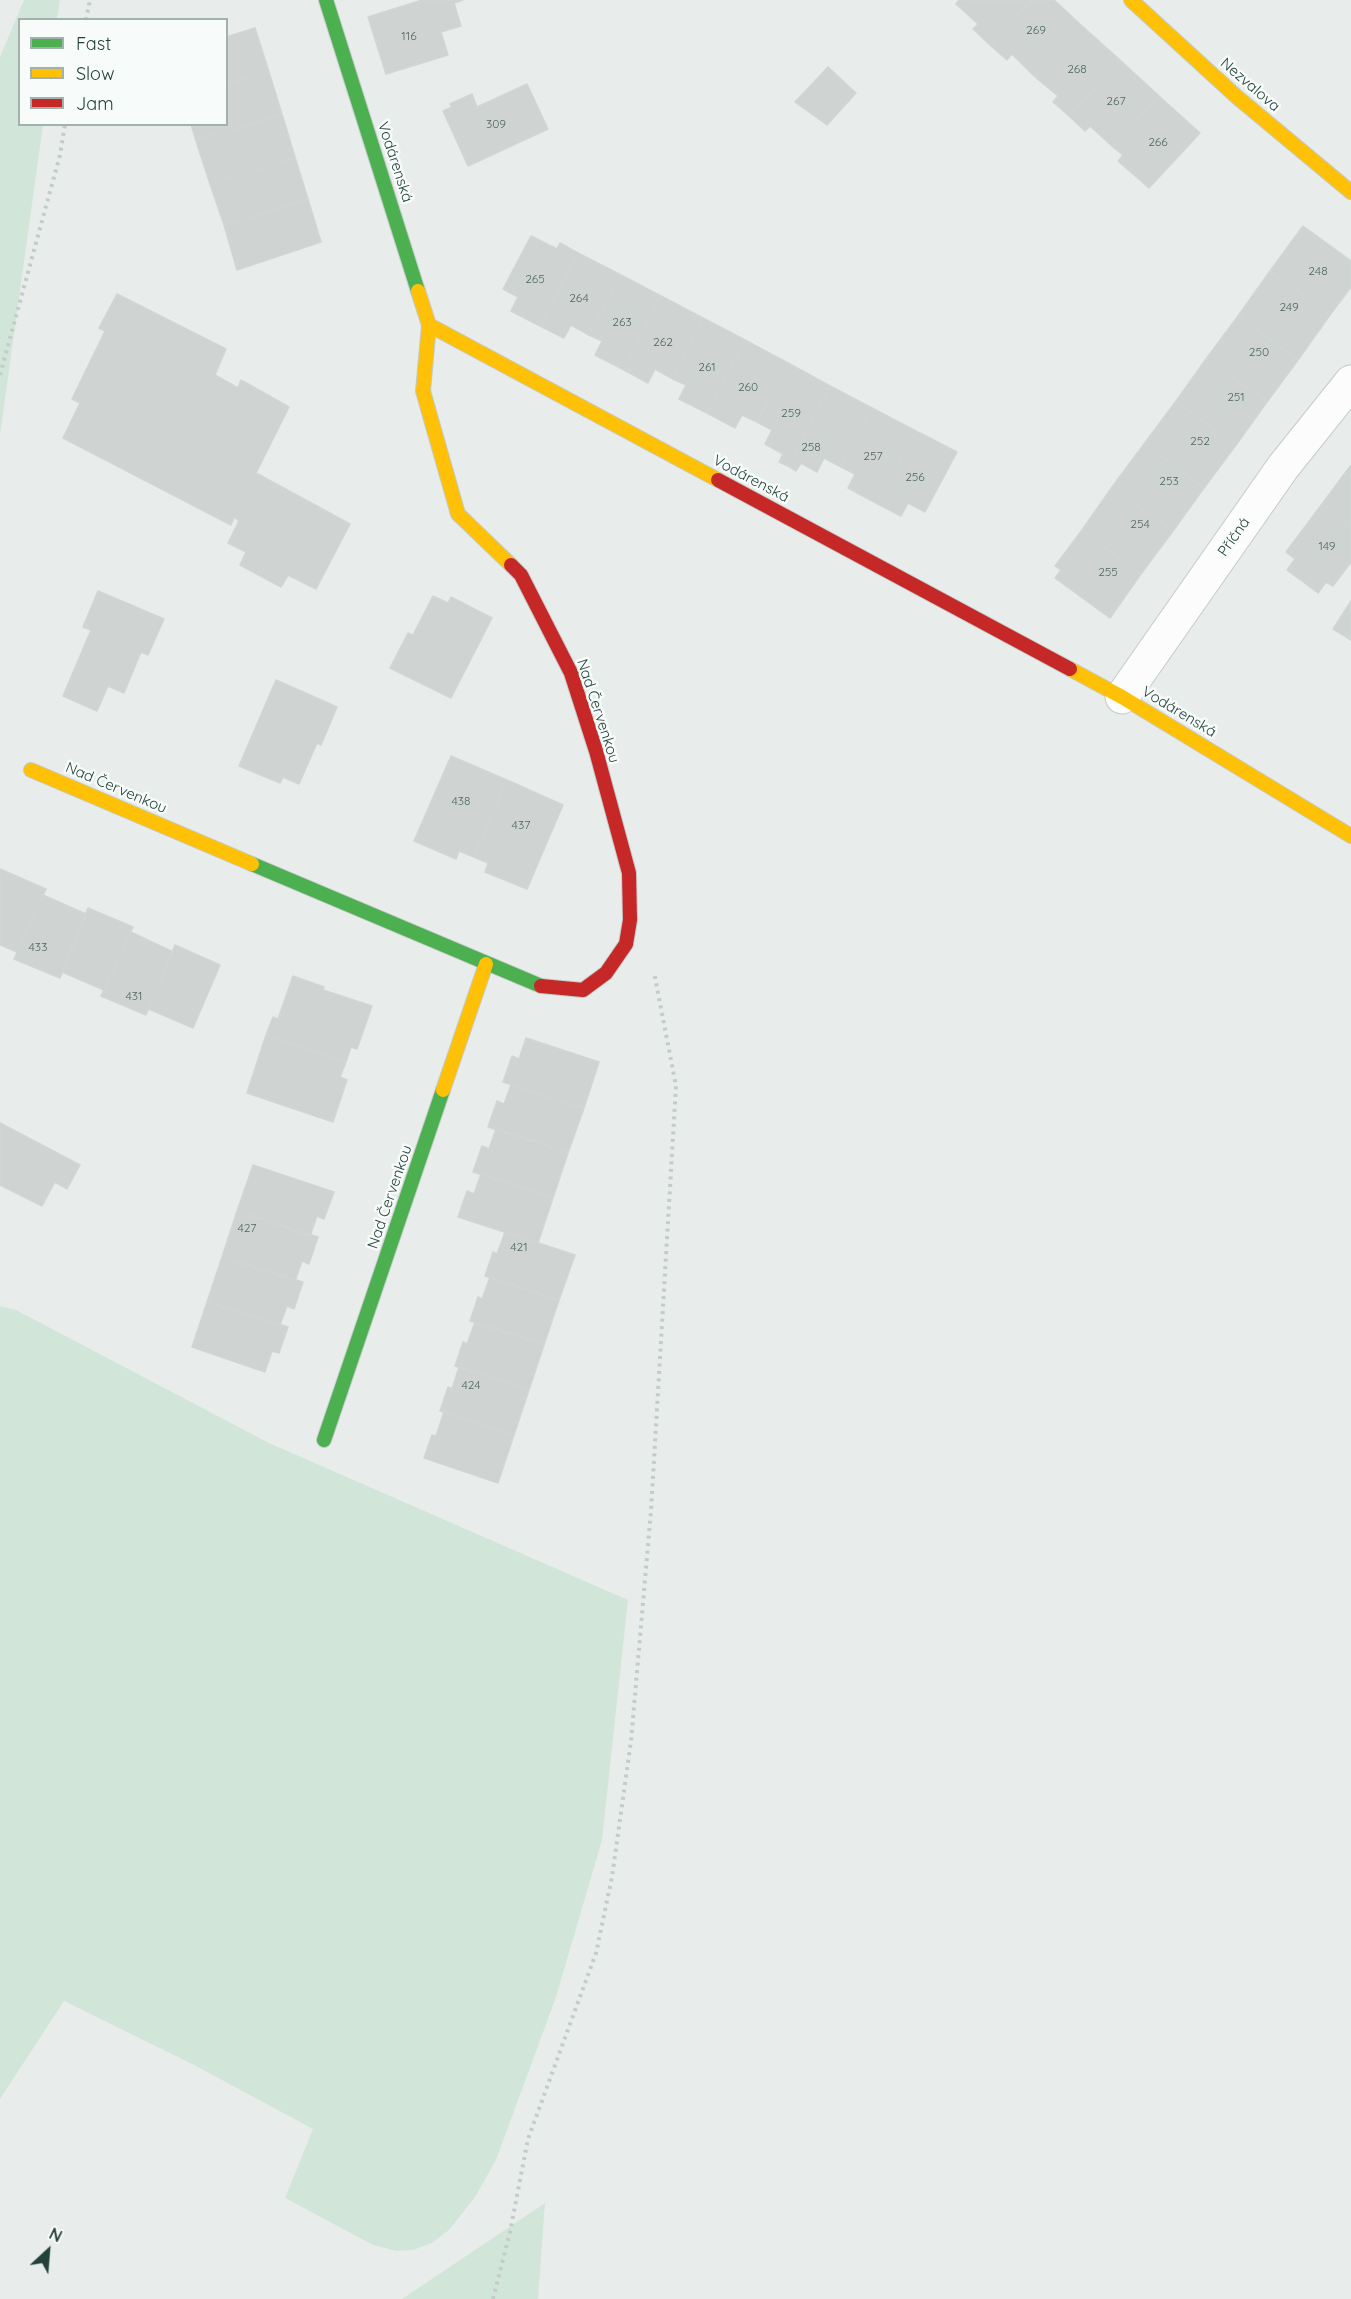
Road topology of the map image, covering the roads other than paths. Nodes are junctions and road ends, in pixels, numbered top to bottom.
1 (326, 0) edge
2 (1131, 0) edge
3 (1351, 192) edge
4 (429, 325) junction
5 (1351, 382) edge
6 (1122, 696) junction
7 (31, 770) dead end
8 (1351, 836) edge
9 (486, 964) junction
10 (324, 1440) dead end

1 - 4 street, Vodárenská
2 - 3 street, Nezvalova
4 - 6 street, Vodárenská
4 - 9 street, Nad Červenkou
5 - 6 street, Příčná
6 - 8 street, Vodárenská
7 - 9 street, Nad Červenkou
9 - 10 street, Nad Červenkou

